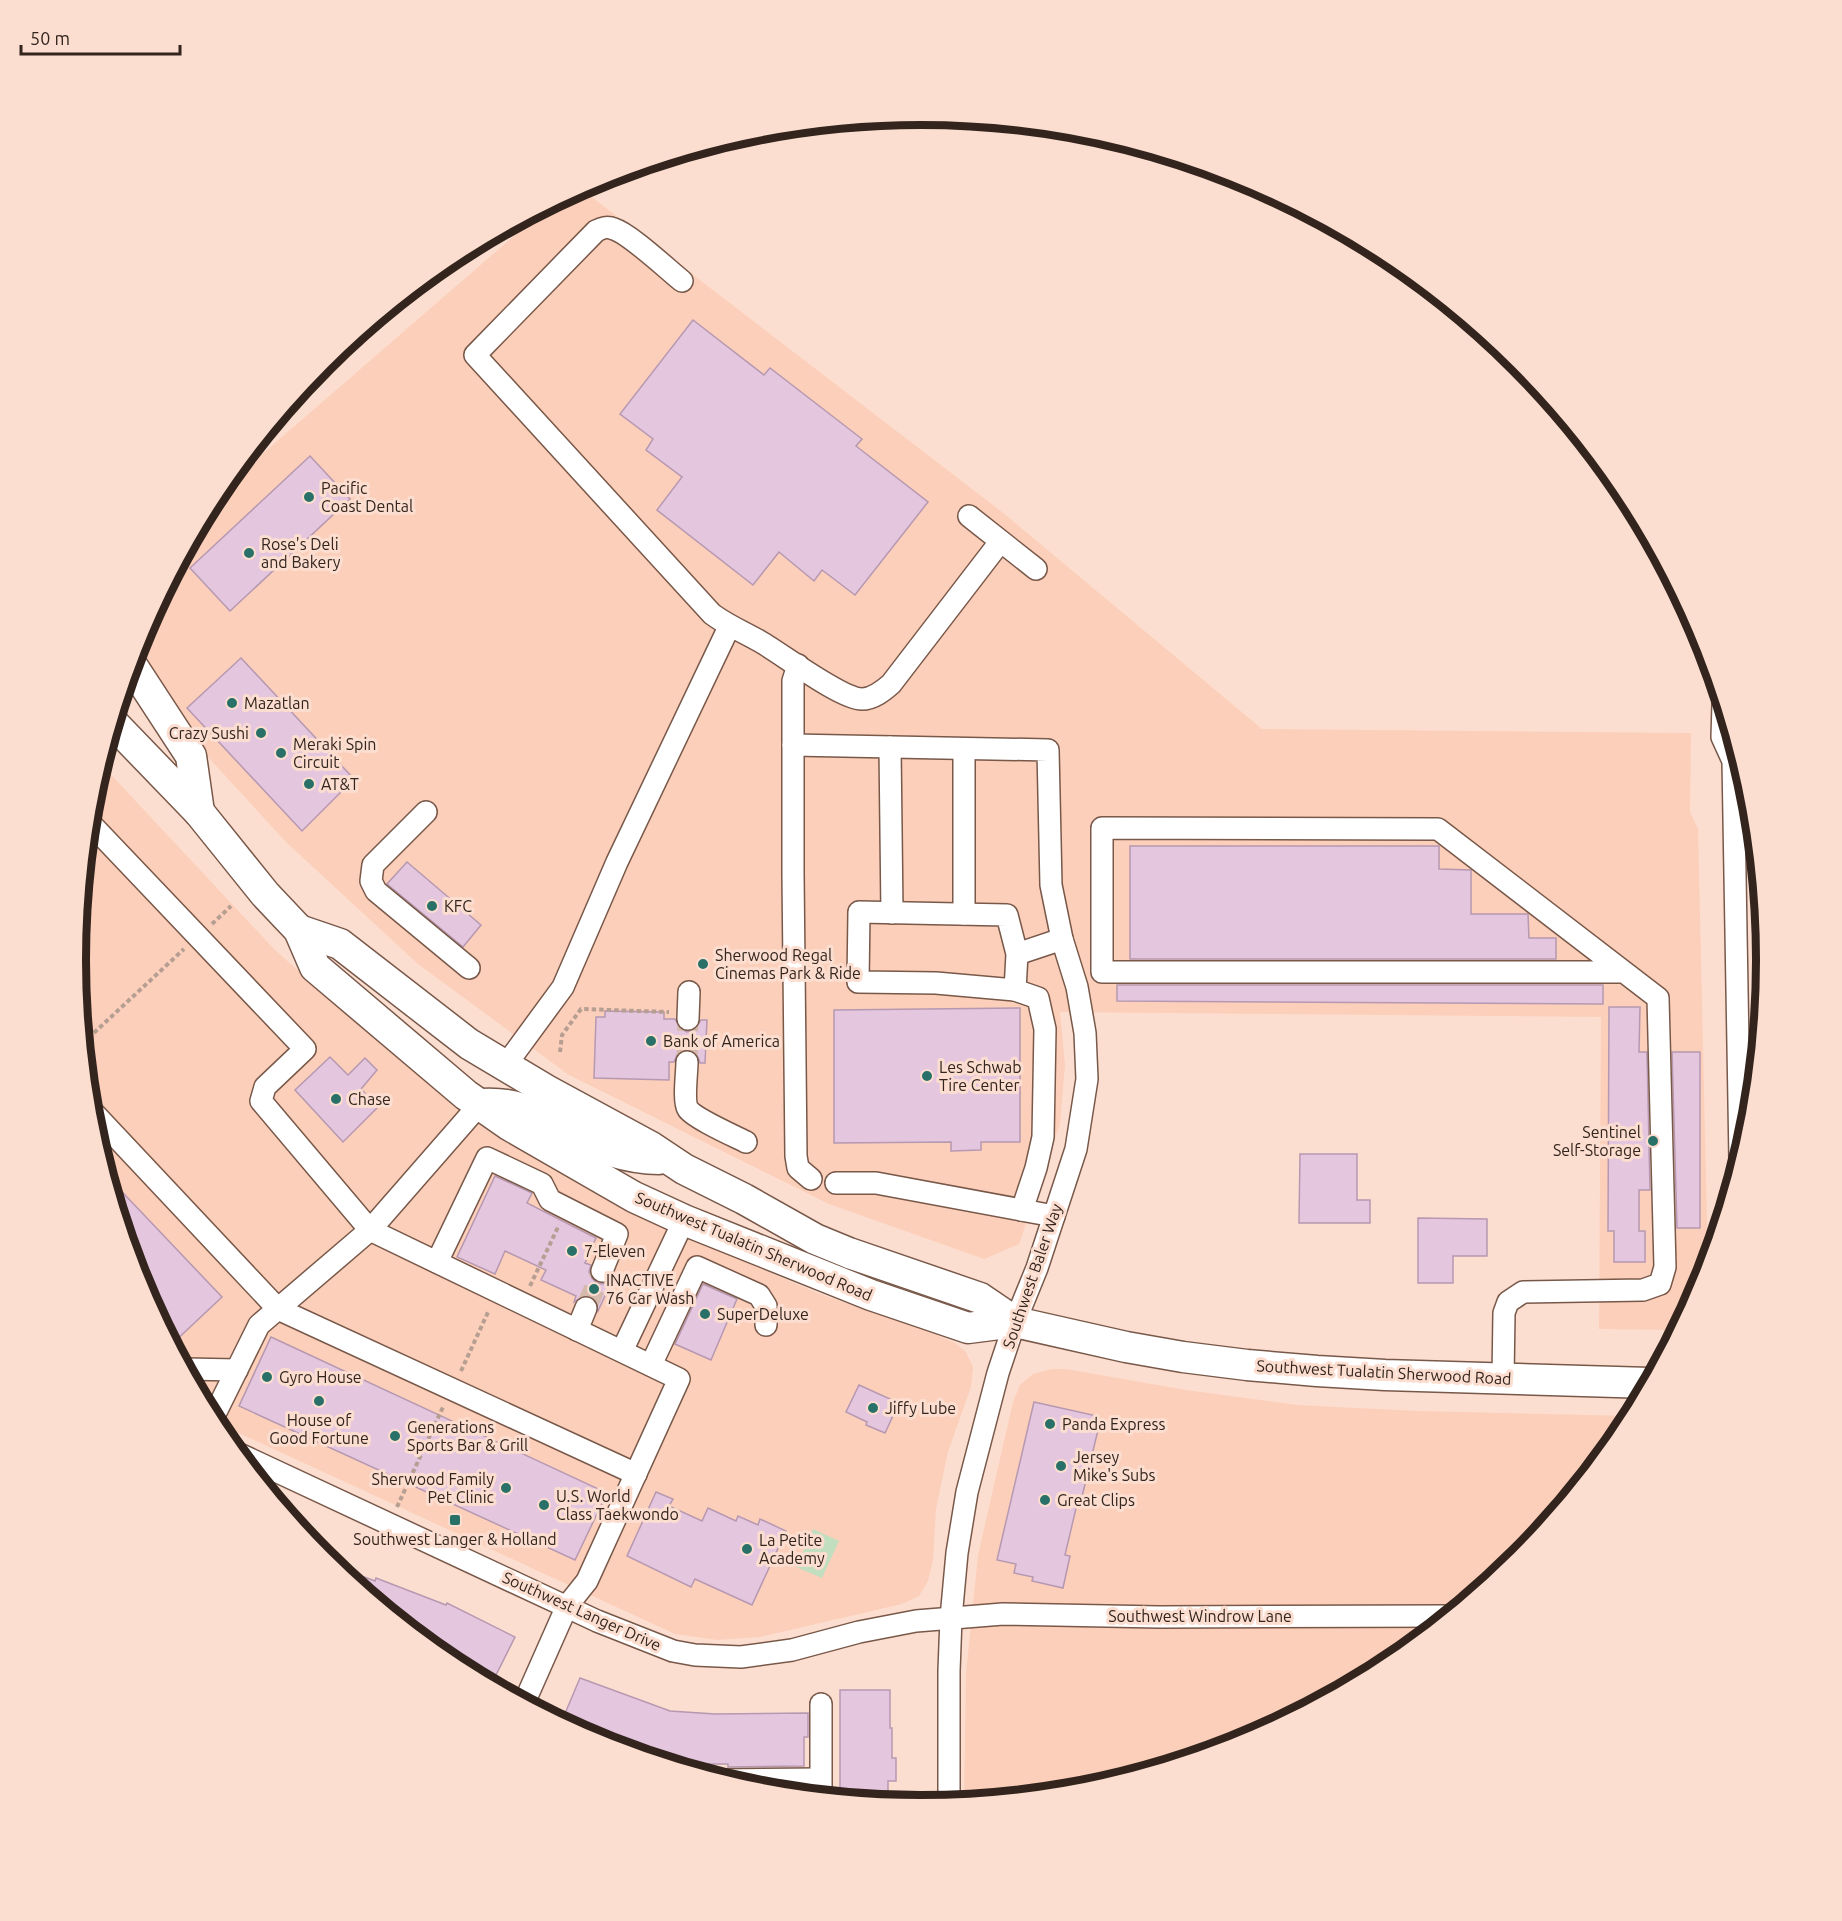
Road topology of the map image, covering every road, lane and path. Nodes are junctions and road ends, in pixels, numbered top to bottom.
1 (682, 281) dead end
2 (969, 516) dead end
3 (1000, 542) junction
4 (1036, 569) dead end
5 (729, 627) junction
6 (798, 665) junction
7 (137, 673) edge
8 (1722, 726) edge
9 (118, 730) edge
10 (793, 745) junction
11 (1728, 746) edge
12 (890, 747) junction
13 (964, 748) junction
14 (1742, 809) edge
15 (199, 812) junction
16 (426, 812) dead end
17 (97, 830) edge
18 (231, 906) dead end
19 (892, 913) junction
20 (964, 914) junction
21 (299, 930) junction
22 (198, 937) junction
23 (1062, 939) junction
24 (1017, 954) junction
25 (469, 968) dead end
26 (1624, 972) junction
27 (1015, 990) junction
28 (689, 1008) dead end
29 (89, 1037) edge
30 (560, 1052) dead end
31 (687, 1062) tunnel mouth
32 (505, 1066) junction
33 (480, 1104) junction
34 (102, 1122) edge
35 (1740, 1122) edge
36 (746, 1142) dead end
37 (668, 1159) junction
38 (810, 1179) dead end
39 (836, 1183) dead end
40 (567, 1209) junction
41 (1022, 1210) junction
42 (1054, 1216) junction
43 (684, 1220) junction
44 (370, 1230) junction
45 (437, 1262) junction
46 (602, 1270) tunnel mouth
47 (521, 1303) junction
48 (492, 1304) dead end
49 (586, 1308) tunnel mouth
50 (278, 1310) junction
51 (1015, 1322) junction
52 (766, 1325) dead end
53 (577, 1330) junction
54 (622, 1351) junction
55 (651, 1365) junction
56 (192, 1369) edge
57 (237, 1370) junction
58 (1503, 1378) junction
59 (1642, 1383) edge
60 (452, 1389) junction
61 (217, 1410) edge
62 (251, 1459) edge
63 (636, 1474) junction
64 (389, 1523) junction
65 (567, 1606) junction
66 (1439, 1616) edge
67 (951, 1618) junction
68 (527, 1697) edge
69 (821, 1704) dead end
70 (792, 1786) edge
71 (821, 1788) edge
72 (949, 1795) edge

1 - 5 street
2 - 3 street
3 - 4 street
3 - 6 street
5 - 6 street
5 - 32 street
6 - 10 street
7 - 15 highway
8 - 11 street
9 - 15 highway, Southwest Tualatin Sherwood Road
10 - 12 street
10 - 38 street
12 - 13 street
12 - 19 street
13 - 20 street
13 - 23 street, Southwest Baler Way
14 - 35 street
15 - 21 highway, Southwest Tualatin Sherwood Road
16 - 25 street
17 - 22 street
18 - 22 path
19 - 20 street
19 - 27 street
20 - 24 street
21 - 32 highway, Southwest Tualatin Sherwood Road
21 - 33 highway, Southwest Tualatin Sherwood Road
22 - 29 path
22 - 44 street
23 - 24 street
23 - 42 street, Southwest Baler Way
24 - 27 street
26 - 26 street
26 - 58 street
27 - 41 street
28 - 30 path
31 - 36 street
32 - 37 highway, Southwest Tualatin Sherwood Road
33 - 37 highway
33 - 43 highway, Southwest Tualatin Sherwood Road
33 - 44 street
34 - 50 street
37 - 51 highway, Southwest Tualatin Sherwood Road
39 - 41 street
40 - 45 street
40 - 46 street
40 - 47 path
41 - 42 street
42 - 51 street, Southwest Baler Way
43 - 51 highway, Southwest Tualatin Sherwood Road
43 - 54 street
44 - 45 street
44 - 50 street
45 - 47 street
47 - 53 street
48 - 60 path
49 - 53 street
50 - 57 street
50 - 60 street
51 - 58 highway, Southwest Tualatin Sherwood Road
51 - 67 street, Southwest Baler Way
52 - 55 street
53 - 54 street
54 - 55 street
55 - 63 street
56 - 57 street
57 - 61 street
58 - 59 highway, Southwest Tualatin Sherwood Road
60 - 63 street
60 - 64 path
62 - 64 street, Southwest Langer Drive
63 - 65 street
64 - 65 street, Southwest Langer Drive
65 - 67 street, Southwest Langer Drive
65 - 68 street
66 - 67 street, Southwest Windrow Lane
67 - 72 street, Southwest Baler Way
69 - 71 street
70 - 71 street

